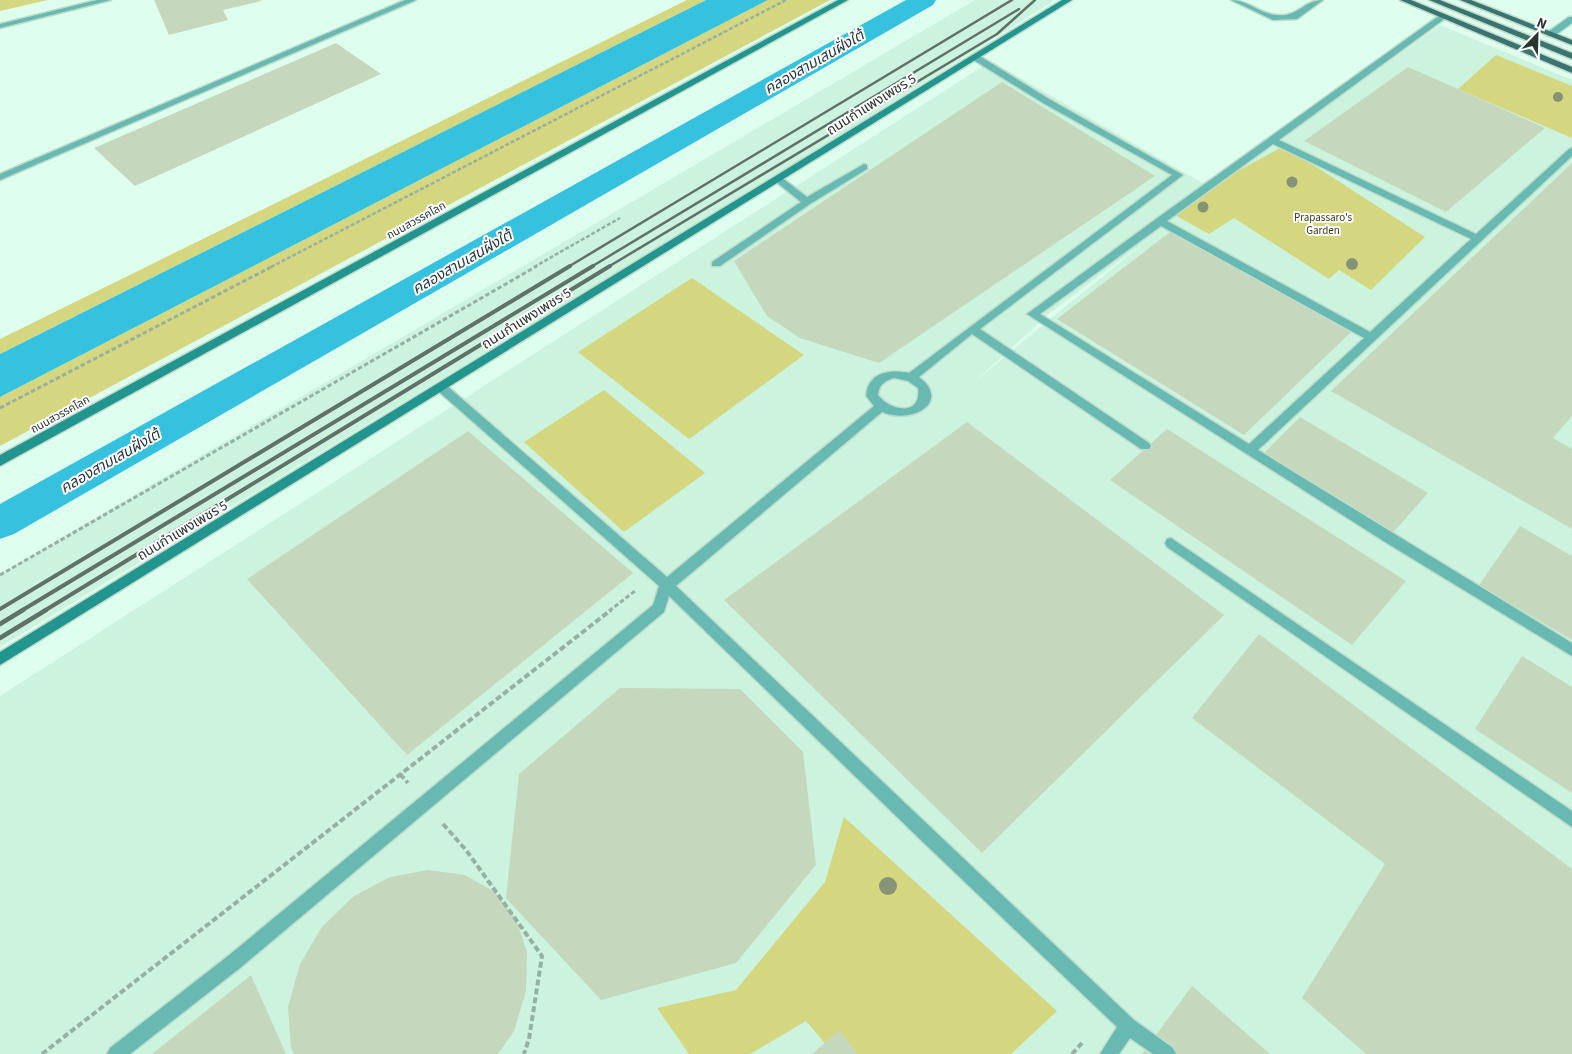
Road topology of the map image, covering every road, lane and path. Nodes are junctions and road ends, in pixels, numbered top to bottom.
1 (107, 0) edge
2 (412, 0) edge
3 (786, 0) edge
4 (844, 0) edge
5 (1068, 0) edge
6 (1235, 0) edge
7 (1319, 0) edge
8 (1404, 0) edge
9 (1433, 0) edge
10 (1464, 0) edge
11 (1443, 17) junction
12 (1572, 19) edge
13 (0, 25) edge
14 (1551, 34) junction
15 (1572, 43) edge
16 (1572, 56) edge
17 (975, 57) junction
18 (1572, 70) edge
19 (1273, 141) junction
20 (1572, 151) edge
21 (864, 167) dead end
22 (0, 178) edge
23 (778, 179) junction
24 (808, 202) junction
25 (620, 218) dead end
26 (1159, 221) junction
27 (1478, 239) junction
28 (716, 264) dead end
29 (972, 329) junction
30 (1372, 338) junction
31 (911, 377) junction
32 (442, 388) junction
33 (880, 407) junction
34 (0, 408) edge
35 (1145, 446) dead end
36 (1250, 450) junction
37 (0, 461) edge
38 (1171, 543) dead end
39 (0, 575) edge
40 (656, 575) junction
41 (666, 586) junction
42 (1572, 650) edge
43 (0, 659) edge
44 (400, 774) junction
45 (424, 803) junction
46 (1572, 820) edge
47 (1128, 1026) junction
48 (42, 1054) edge
49 (116, 1054) edge
50 (524, 1054) edge
51 (1109, 1054) edge
52 (1167, 1054) edge

1 - 13 lane
2 - 22 lane
3 - 34 path
4 - 37 street, ถนนสวรรคโลก
5 - 17 street, ถนนกำแพงเพชร 5
6 - 7 lane
8 - 11 main road
9 - 16 main road
10 - 14 main road
11 - 18 main road
11 - 19 lane
12 - 14 lane
14 - 15 main road
17 - 23 street, ถนนกำแพงเพชร 5
17 - 29 lane
19 - 26 lane
19 - 27 lane
20 - 27 lane
21 - 24 lane
23 - 24 lane
23 - 32 street, ถนนกำแพงเพชร 5
24 - 28 lane
25 - 39 path
26 - 30 lane
26 - 36 lane
27 - 30 lane
29 - 31 lane
29 - 35 lane
30 - 36 lane
31 - 33 lane
31 - 33 lane
32 - 40 lane
32 - 43 street, ถนนกำแพงเพชร 5
33 - 41 lane
36 - 42 lane
38 - 46 lane
40 - 41 lane
40 - 44 path
41 - 45 lane
41 - 47 lane
44 - 45 path
44 - 48 path
45 - 49 lane
45 - 50 path
47 - 51 lane
47 - 52 lane

